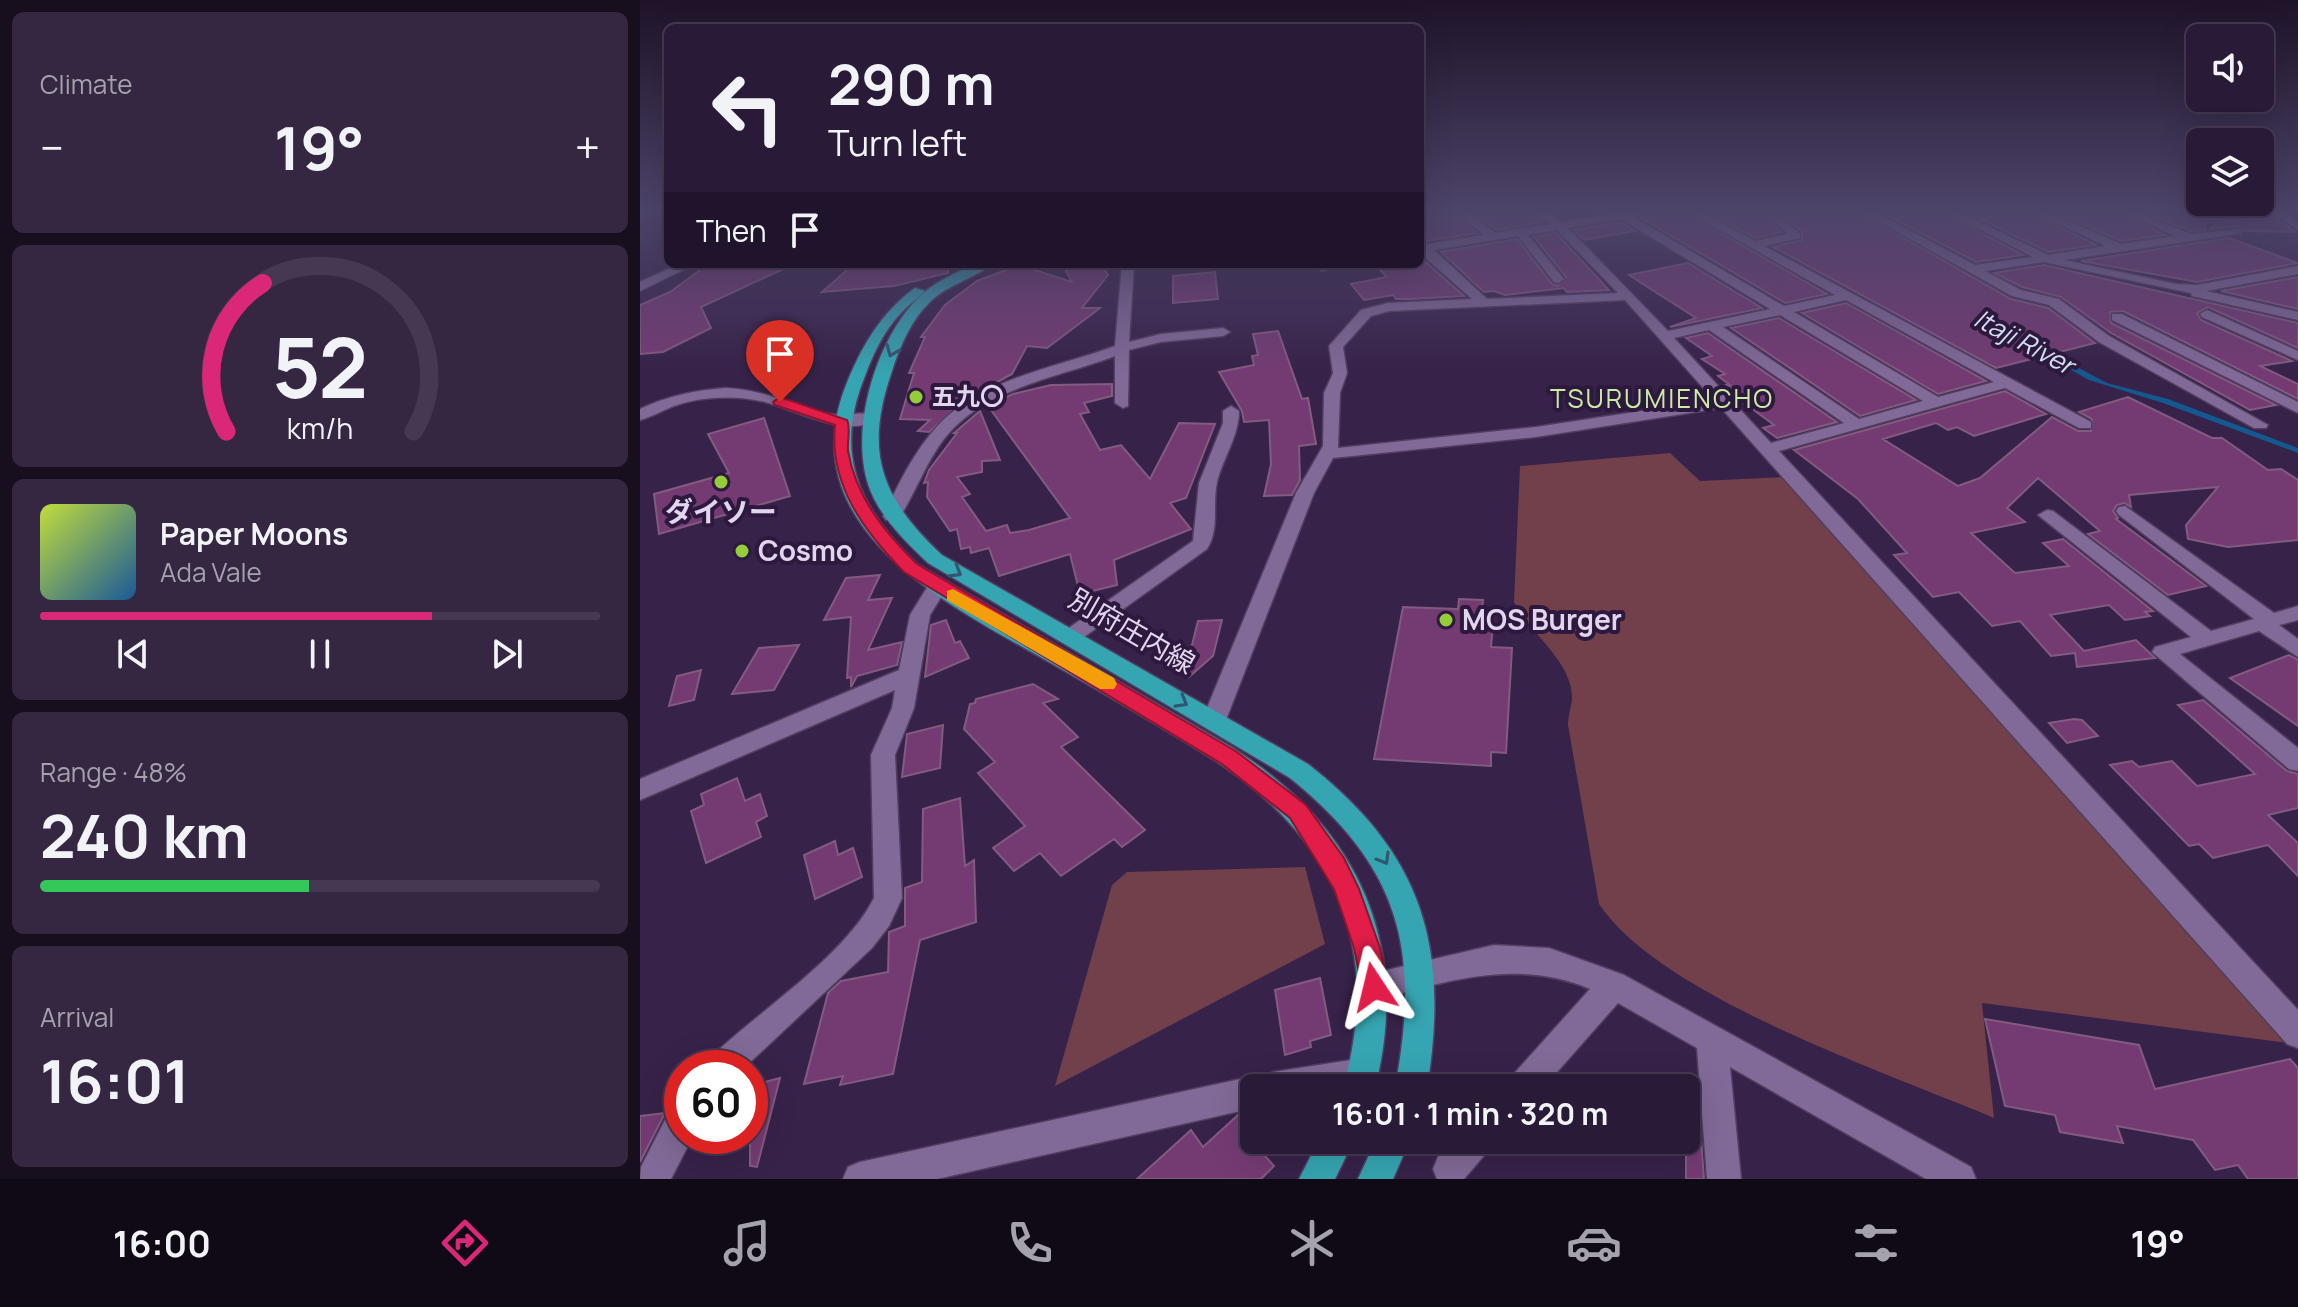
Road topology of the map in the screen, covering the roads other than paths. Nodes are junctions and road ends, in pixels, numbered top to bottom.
1 (1442, 265) edge
2 (1547, 265) edge
3 (1598, 265) edge
4 (1706, 265) edge
5 (1790, 265) edge
6 (1967, 265) edge
7 (1999, 265) edge
8 (2075, 265) edge
9 (680, 268) edge
10 (964, 268) edge
11 (977, 268) edge
12 (1128, 268) edge
13 (1974, 269) junction
14 (2298, 270) edge
15 (2276, 275) junction
16 (1558, 279) dead end
17 (2298, 279) edge
18 (640, 287) edge
19 (2176, 288) junction
20 (1628, 296) junction
21 (1847, 296) junction
22 (1483, 302) junction
23 (1781, 311) junction
24 (2207, 314) dead end
25 (2298, 316) edge
26 (2117, 317) dead end
27 (1712, 326) junction
28 (1223, 332) dead end
29 (1665, 336) junction
30 (1122, 348) junction
31 (2298, 356) edge
32 (2006, 383) junction
33 (1936, 402) junction
34 (1123, 403) dead end
35 (1725, 403) junction
36 (2298, 408) edge
37 (1231, 411) dead end
38 (640, 415) edge
39 (869, 418) junction
40 (842, 423) junction
41 (1856, 424) junction
42 (2085, 425) dead end
43 (2260, 425) dead end
44 (1767, 449) junction
45 (1327, 454) junction
46 (2125, 511) dead end
47 (2047, 515) dead end
48 (892, 516) junction
49 (938, 586) junction
50 (2298, 613) edge
51 (2266, 622) junction
52 (1070, 637) junction
53 (2208, 639) junction
54 (2298, 650) edge
55 (911, 674) junction
56 (1214, 720) junction
57 (2298, 762) edge
58 (640, 790) edge
59 (1422, 975) junction
60 (1614, 985) junction
61 (1374, 987) junction
62 (2298, 1033) edge
63 (1712, 1040) junction
64 (742, 1050) edge
65 (1363, 1074) edge
66 (1413, 1074) edge
67 (1535, 1074) edge
68 (1240, 1095) edge
69 (666, 1154) edge
70 (1329, 1154) edge
71 (1387, 1154) edge
72 (1463, 1154) edge
73 (1450, 1169) dead end
74 (653, 1179) edge
75 (860, 1179) edge
76 (1316, 1179) edge
77 (1375, 1179) edge
78 (1724, 1179) edge
79 (1959, 1179) edge

1 - 22 street
2 - 16 street
3 - 20 street
4 - 23 street
5 - 21 street
6 - 13 street
7 - 13 street
8 - 19 street
9 - 18 street
10 - 40 main road, 別府庄内線
11 -> 39 main road, 別府庄内線
12 - 30 street
13 - 43 street
14 - 15 street
15 - 17 street
15 - 19 street
19 - 25 street
20 - 22 street
20 - 29 street
21 - 23 street
21 - 32 street
22 - 45 street
23 - 27 street
23 - 33 street
24 - 31 street
26 - 36 street
27 - 29 street
27 - 41 street
28 - 30 street
29 - 35 street
30 - 34 street
30 - 48 street
32 - 33 street
32 - 42 street
33 - 41 street
35 - 44 street
35 - 45 street
37 - 52 street
38 - 40 street
39 - 40 street
39 - 48 main road, 別府庄内線
40 - 49 main road, 別府庄内線
41 - 44 street
44 - 62 street
45 - 56 street
46 - 51 street
47 - 53 street
48 -> 52 main road, 別府庄内線
49 - 55 street
49 - 61 main road, 別府庄内線
50 - 51 street
51 - 53 street
51 - 54 street
52 -> 56 main road, 別府庄内線
53 - 57 street
55 - 58 street
55 - 64 street
56 -> 59 main road, 別府庄内線
59 - 60 street
59 - 61 street
59 - 66 main road, 別府庄内線
60 - 63 street
60 - 67 street
61 - 65 main road, 別府庄内線
63 - 78 street
63 - 79 street
68 - 75 street
69 - 74 street
70 - 76 main road
71 - 77 main road
72 - 73 street

